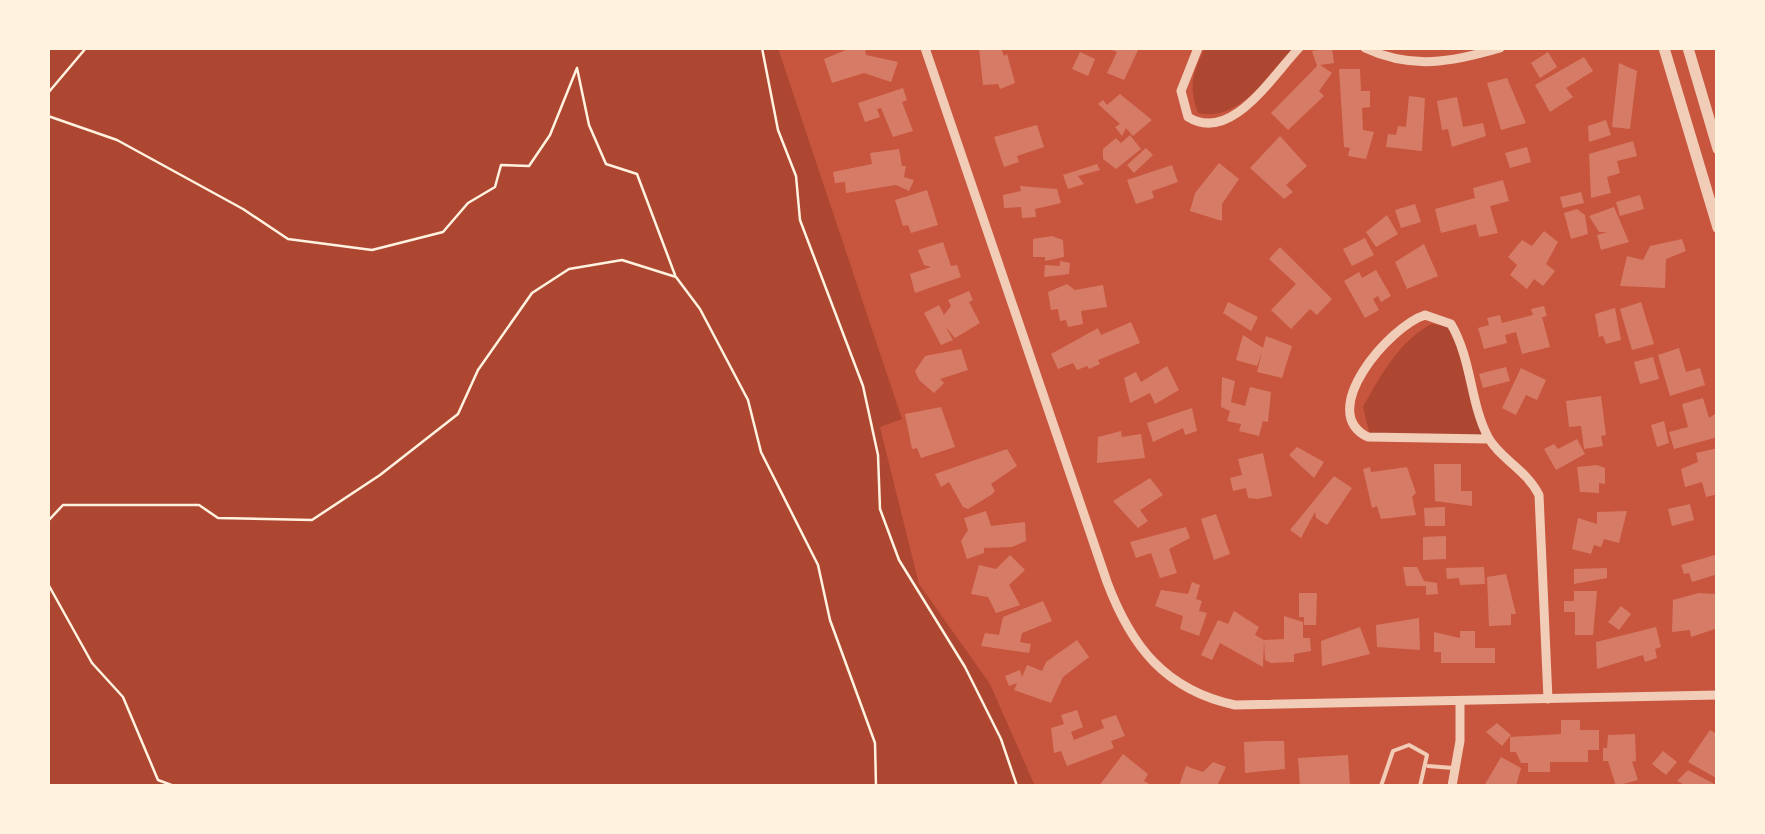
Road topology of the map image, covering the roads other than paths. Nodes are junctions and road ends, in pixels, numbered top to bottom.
1 (925, 48) edge
2 (1198, 48) edge
3 (1300, 48) edge
4 (1364, 48) edge
5 (1500, 48) edge
6 (1664, 48) edge
7 (1688, 48) edge
8 (1718, 149) edge
9 (1718, 228) edge
10 (1488, 439) junction
11 (1718, 695) edge
12 (1548, 699) junction
13 (1460, 701) junction
14 (1427, 766) junction
15 (1458, 768) junction
16 (1381, 786) edge
17 (1420, 786) edge
18 (1452, 786) edge

1 - 13 street
2 - 3 street
4 - 5 street
6 - 9 street
7 - 8 street
10 - 10 street
10 - 12 street
11 - 12 street
12 - 13 street
13 - 15 street
14 - 15 lane
14 - 16 lane
14 - 17 lane
15 - 18 street

